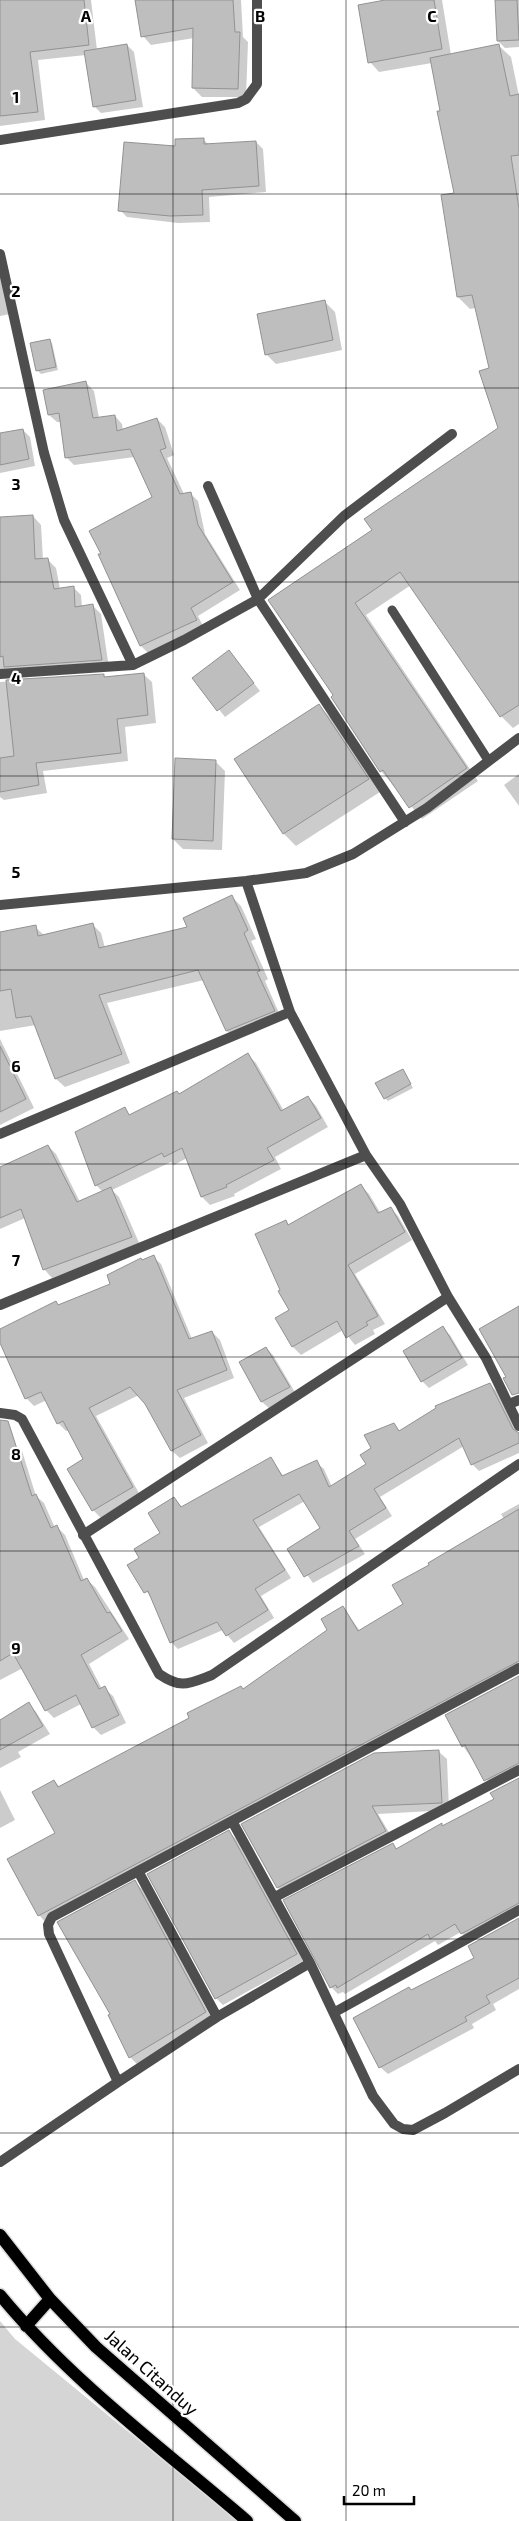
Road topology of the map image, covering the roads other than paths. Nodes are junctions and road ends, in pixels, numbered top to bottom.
1 (257, 0) edge
2 (0, 140) edge
3 (0, 254) edge
4 (452, 434) dead end
5 (208, 486) dead end
6 (258, 599) junction
7 (392, 610) dead end
8 (133, 665) junction
9 (0, 674) edge
10 (519, 738) edge
11 (488, 760) junction
12 (404, 822) junction
13 (246, 881) junction
14 (0, 905) edge
15 (290, 1012) junction
16 (0, 1134) edge
17 (366, 1155) junction
18 (448, 1297) junction
19 (0, 1305) edge
20 (519, 1400) edge
21 (509, 1404) junction
22 (0, 1413) edge
23 (519, 1426) edge
24 (519, 1464) edge
25 (83, 1535) junction
26 (519, 1668) edge
27 (519, 1770) edge
28 (232, 1821) junction
29 (138, 1871) junction
30 (275, 1897) junction
31 (519, 1910) edge
32 (310, 1962) junction
33 (335, 2012) junction
34 (218, 2017) junction
35 (519, 2069) edge
36 (118, 2082) junction
37 (0, 2162) edge
38 (0, 2235) edge
39 (0, 2295) edge
40 (50, 2299) junction
41 (26, 2326) junction
42 (247, 2521) edge
43 (295, 2521) edge

1 - 2 street
3 - 8 street
4 - 6 street
5 - 6 street
6 - 8 street
6 - 12 street
7 - 11 lane
8 - 9 street
10 - 11 street
11 - 12 street
12 - 13 street
13 - 14 street
13 - 15 street
15 - 16 street
15 - 17 street
17 - 18 street
17 - 19 street
18 - 21 street
18 - 25 street
20 - 21 street
21 - 23 street
22 - 25 street
24 - 25 street
26 - 28 street
27 - 30 street
28 - 29 street
28 - 30 street
29 - 34 street
29 - 36 street
30 - 32 street
31 - 33 street
32 - 33 street
32 - 34 street
33 - 35 street
34 - 36 street
36 - 37 street
38 - 40 main road, Jalan Citanduy
39 - 41 main road
40 - 41 main road
40 - 43 main road, Jalan Citanduy
41 - 42 main road

